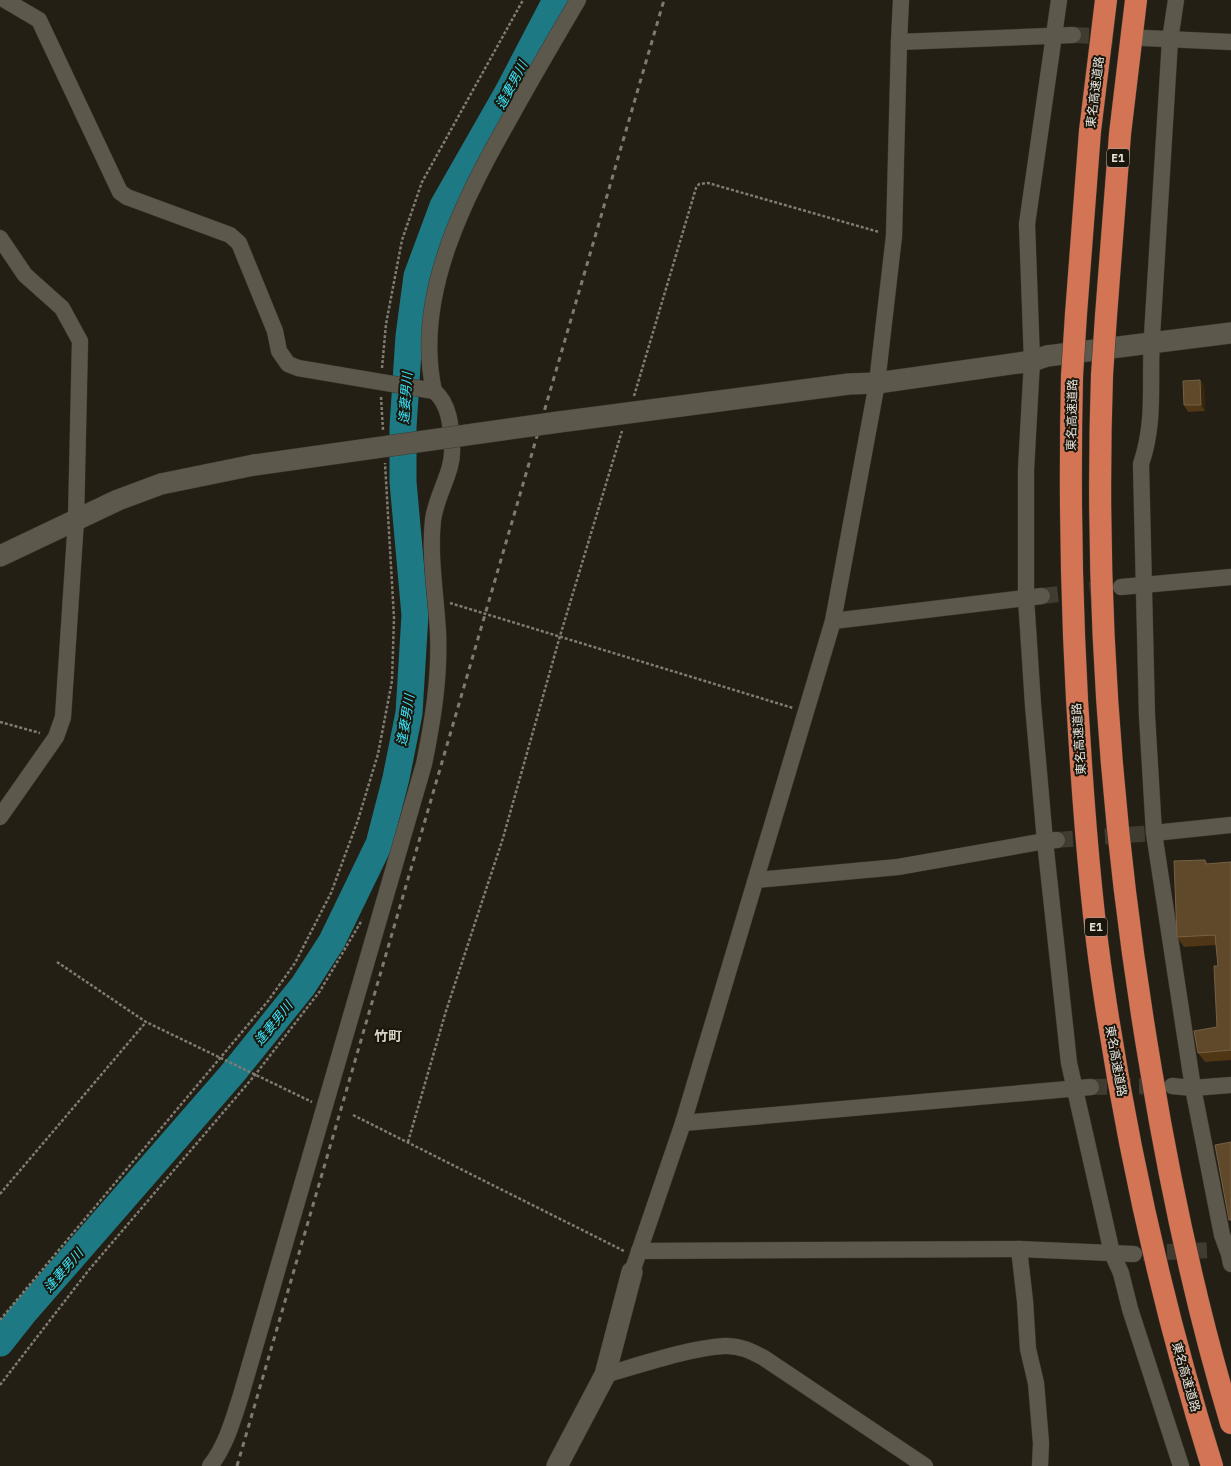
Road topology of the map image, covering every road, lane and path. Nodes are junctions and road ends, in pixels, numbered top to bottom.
1 (5, 0) edge
2 (524, 0) edge
3 (578, 0) edge
4 (901, 0) edge
5 (1059, 0) edge
6 (1106, 0) edge
7 (1136, 0) edge
8 (1176, 0) edge
9 (1054, 35) junction
10 (1072, 35) tunnel mouth
11 (1144, 38) tunnel mouth
12 (1170, 40) junction
13 (898, 42) junction
14 (1231, 42) edge
15 (894, 236) junction
16 (0, 238) edge
17 (1231, 333) edge
18 (1151, 344) junction
19 (1032, 361) junction
20 (877, 382) junction
21 (383, 383) junction
22 (434, 391) junction
23 (633, 397) dead end
24 (624, 424) dead end
25 (384, 438) dead end
26 (385, 461) dead end
27 (76, 520) junction
28 (0, 556) edge
29 (1231, 578) edge
30 (1121, 587) tunnel mouth
31 (1143, 587) junction
32 (1034, 597) junction
33 (436, 598) junction
34 (833, 621) junction
35 (560, 636) junction
36 (805, 712) junction
37 (0, 722) edge
38 (56, 737) junction
39 (0, 817) edge
40 (1231, 825) edge
41 (1154, 833) junction
42 (1051, 841) junction
43 (756, 880) junction
44 (366, 914) dead end
45 (57, 962) dead end
46 (146, 1022) junction
47 (221, 1058) junction
48 (255, 1075) junction
49 (1231, 1085) edge
50 (1172, 1086) tunnel mouth
51 (1074, 1087) junction
52 (1091, 1087) tunnel mouth
53 (1193, 1088) junction
54 (325, 1108) junction
55 (352, 1115) dead end
56 (684, 1123) junction
57 (408, 1142) junction
58 (0, 1194) edge
59 (1019, 1249) junction
60 (1112, 1253) junction
61 (1134, 1254) tunnel mouth
62 (1227, 1255) edge
63 (636, 1260) junction
64 (0, 1320) edge
65 (605, 1375) junction
66 (0, 1385) edge
67 (1231, 1423) edge
68 (210, 1466) edge
69 (557, 1466) edge
70 (925, 1466) edge
71 (1040, 1466) edge
72 (1181, 1466) edge
73 (1212, 1466) edge

1 - 21 street
2 - 21 path
3 - 22 street
4 - 13 street
5 - 9 street
6 - 73 highway, 東名高速道路 / E1, bridge
7 - 67 highway, E1, bridge
8 - 12 street
9 - 10 street
9 - 13 street
9 - 19 street
11 - 12 street
12 - 14 street
12 - 18 street
13 - 15 street
15 - 20 street
15 - 23 path
16 - 27 street
17 - 18 street
18 - 19 street
18 - 31 street
19 - 20 street
19 - 32 street
20 - 27 street, bridge
20 - 34 street
21 - 22 street
21 - 25 path
22 - 33 street
24 - 35 path
26 - 47 path
27 - 28 street
27 - 38 street
29 - 31 street
30 - 31 street
31 - 41 street
32 - 34 street
32 - 42 street
33 - 35 path
33 - 54 street
34 - 36 street
35 - 36 path
35 - 57 path
36 - 43 street
37 - 38 path
38 - 39 street
40 - 41 street
41 - 53 street
42 - 43 street
42 - 51 street
43 - 56 street
44 - 48 path
45 - 46 path
46 - 47 path
46 - 58 path
47 - 48 path
47 - 64 path
48 - 54 path
48 - 66 path
49 - 53 street
50 - 53 street
51 - 52 street
51 - 56 street
51 - 60 street
53 - 62 street
54 - 68 street
55 - 57 path
56 - 63 street
57 - 63 path
59 - 60 street
59 - 63 street
59 - 71 street
60 - 61 street
60 - 72 street
63 - 65 street
65 - 69 street
65 - 70 street

